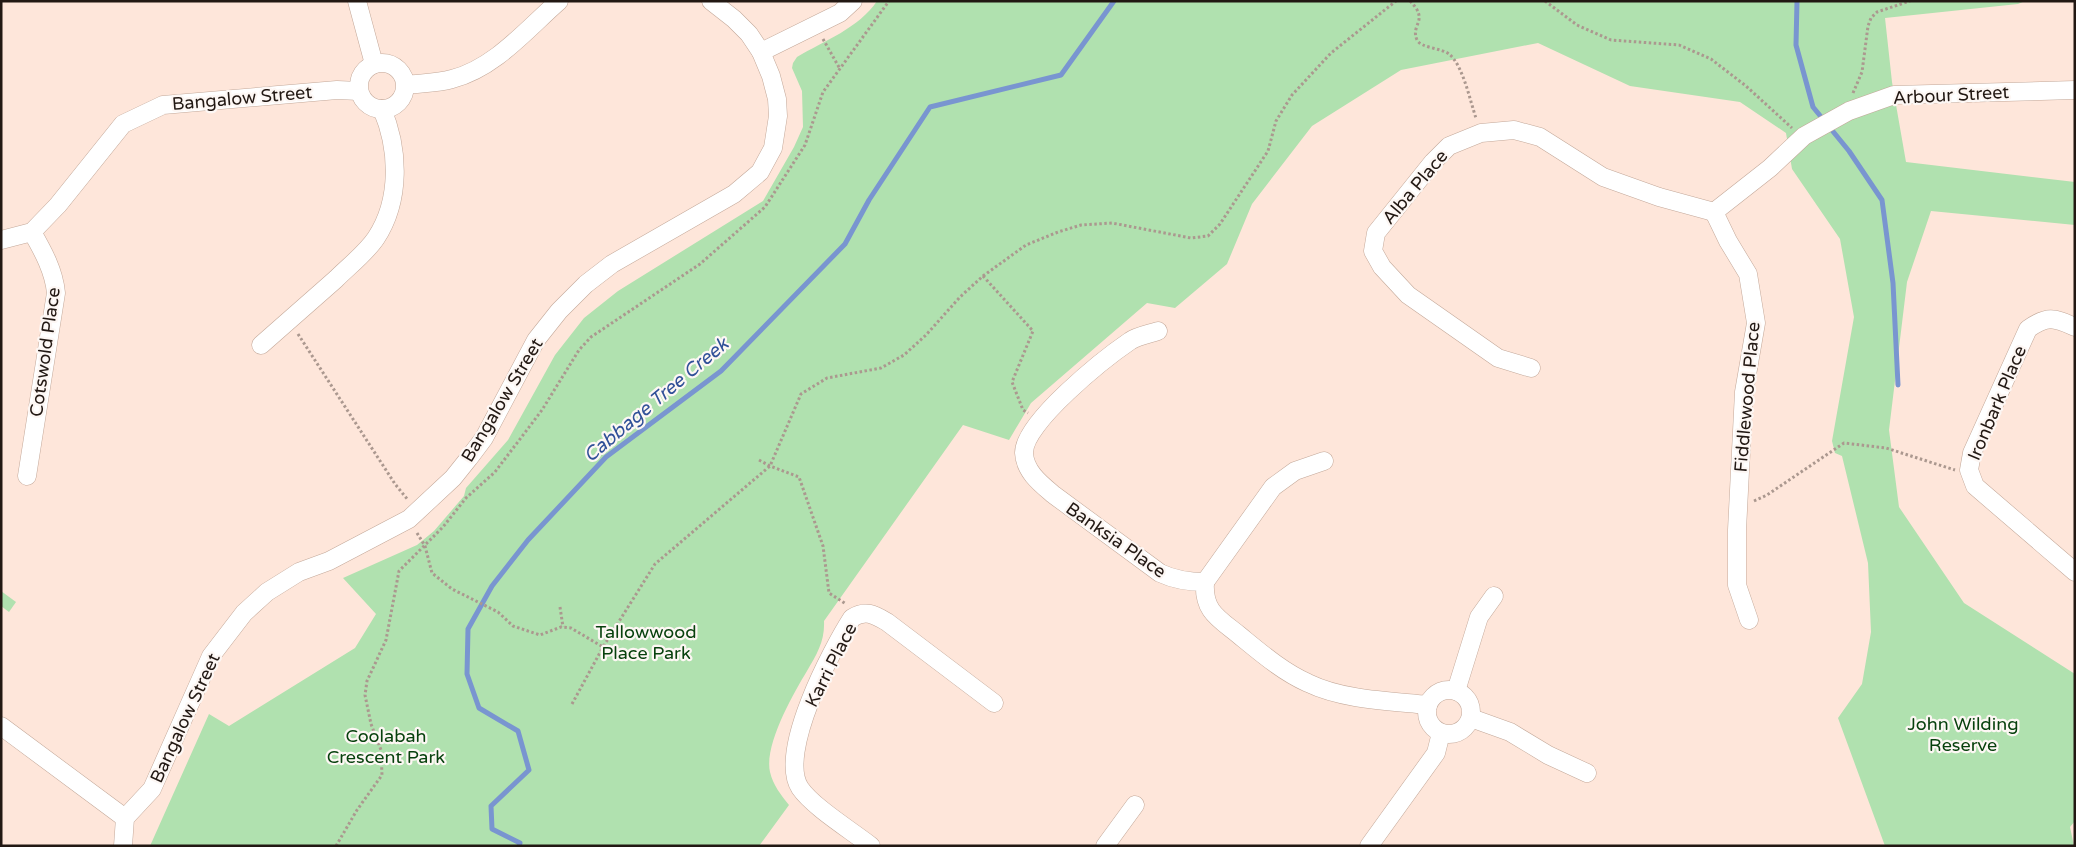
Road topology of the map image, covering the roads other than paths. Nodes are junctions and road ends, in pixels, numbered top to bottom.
1 (357, 1) edge
2 (558, 1) edge
3 (711, 1) edge
4 (853, 1) edge
5 (760, 52) junction
6 (374, 64) junction
7 (406, 85) junction
8 (2075, 90) edge
9 (359, 91) junction
10 (382, 109) junction
11 (1714, 212) junction
12 (32, 232) junction
13 (1, 240) edge
14 (2075, 327) edge
15 (1158, 331) dead end
16 (261, 345) dead end
17 (1531, 368) dead end
18 (1324, 461) dead end
19 (27, 476) dead end
20 (2075, 572) edge
21 (1205, 582) junction
22 (1494, 596) dead end
23 (1749, 620) dead end
24 (1456, 691) junction
25 (994, 703) dead end
26 (1428, 705) junction
27 (1471, 718) junction
28 (1, 726) edge
29 (1442, 733) junction
30 (1587, 773) dead end
31 (1135, 805) dead end
32 (125, 818) junction
33 (123, 846) edge
34 (871, 846) edge
35 (1105, 846) edge
36 (1369, 846) edge

1 - 6 street
2 - 7 street
3 - 5 street, Bangalow Street
4 - 5 street
5 - 32 street, Bangalow Street
6 - 7 street
6 - 9 street
7 - 10 street
8 - 11 street, Arbour Street
9 - 10 street
9 - 12 street, Bangalow Street
10 - 16 street
11 - 17 street, Alba Place
11 - 23 street, Fiddlewood Place
12 - 13 street
12 - 19 street, Cotswold Place
14 - 20 street, Ironbark Place
15 - 21 street, Banksia Place
18 - 21 street
21 - 26 street
22 - 24 street
24 - 26 street
24 - 27 street
25 - 34 street, Karri Place
26 - 29 street
27 - 29 street
27 - 30 street
28 - 32 street
29 - 36 street
31 - 35 street
32 - 33 street

